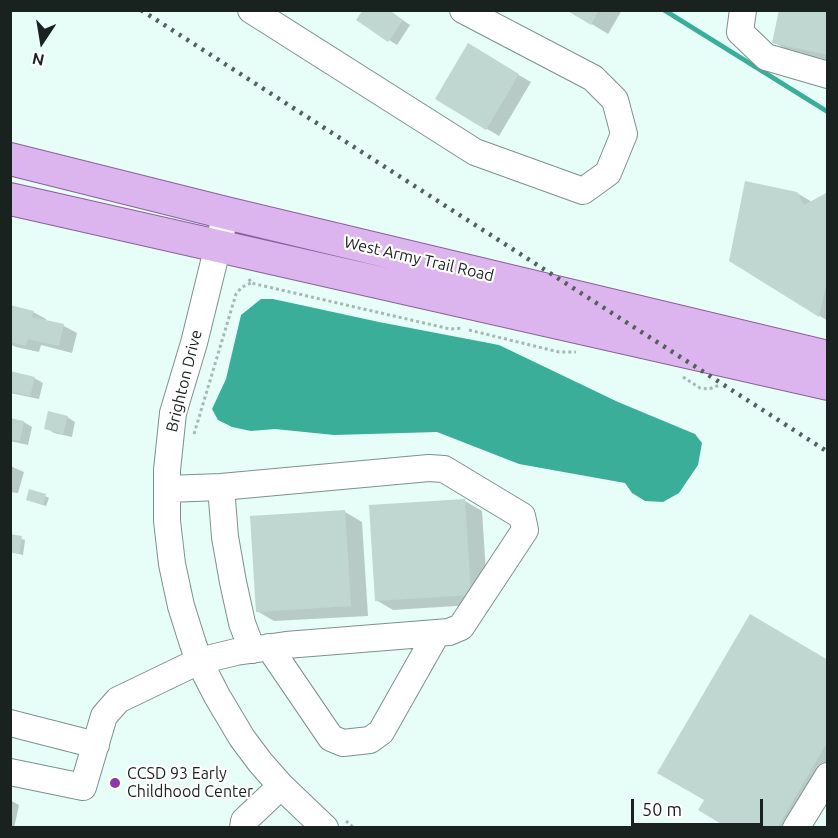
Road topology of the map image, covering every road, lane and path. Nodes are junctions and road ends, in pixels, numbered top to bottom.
1 (250, 10) edge
2 (463, 10) edge
3 (743, 10) edge
4 (828, 75) edge
5 (10, 159) edge
6 (10, 199) edge
7 (226, 213) junction
8 (218, 247) junction
9 (828, 357) edge
10 (828, 384) edge
11 (221, 487) junction
12 (167, 489) junction
13 (437, 633) junction
14 (260, 648) junction
15 (199, 661) junction
16 (10, 723) edge
17 (96, 745) junction
18 (10, 772) edge
19 (828, 776) edge
20 (280, 786) junction
21 (243, 828) edge
22 (324, 828) edge
23 (796, 828) edge

1 - 2 street
3 - 4 street
5 - 7 main road, West Army Trail Road
6 - 8 main road, West Army Trail Road
7 - 8 street, Brighton Drive
7 - 9 main road, West Army Trail Road
8 - 10 main road, West Army Trail Road
8 - 12 street, Brighton Drive
11 - 12 street
11 - 13 street
11 - 14 street
12 - 15 street, Brighton Drive
13 - 14 street
13 - 14 street
14 - 15 street
15 - 17 street
15 - 20 street, Brighton Drive
16 - 17 street
17 - 18 street
19 - 23 street
20 - 21 street
20 - 22 street, Brighton Drive

